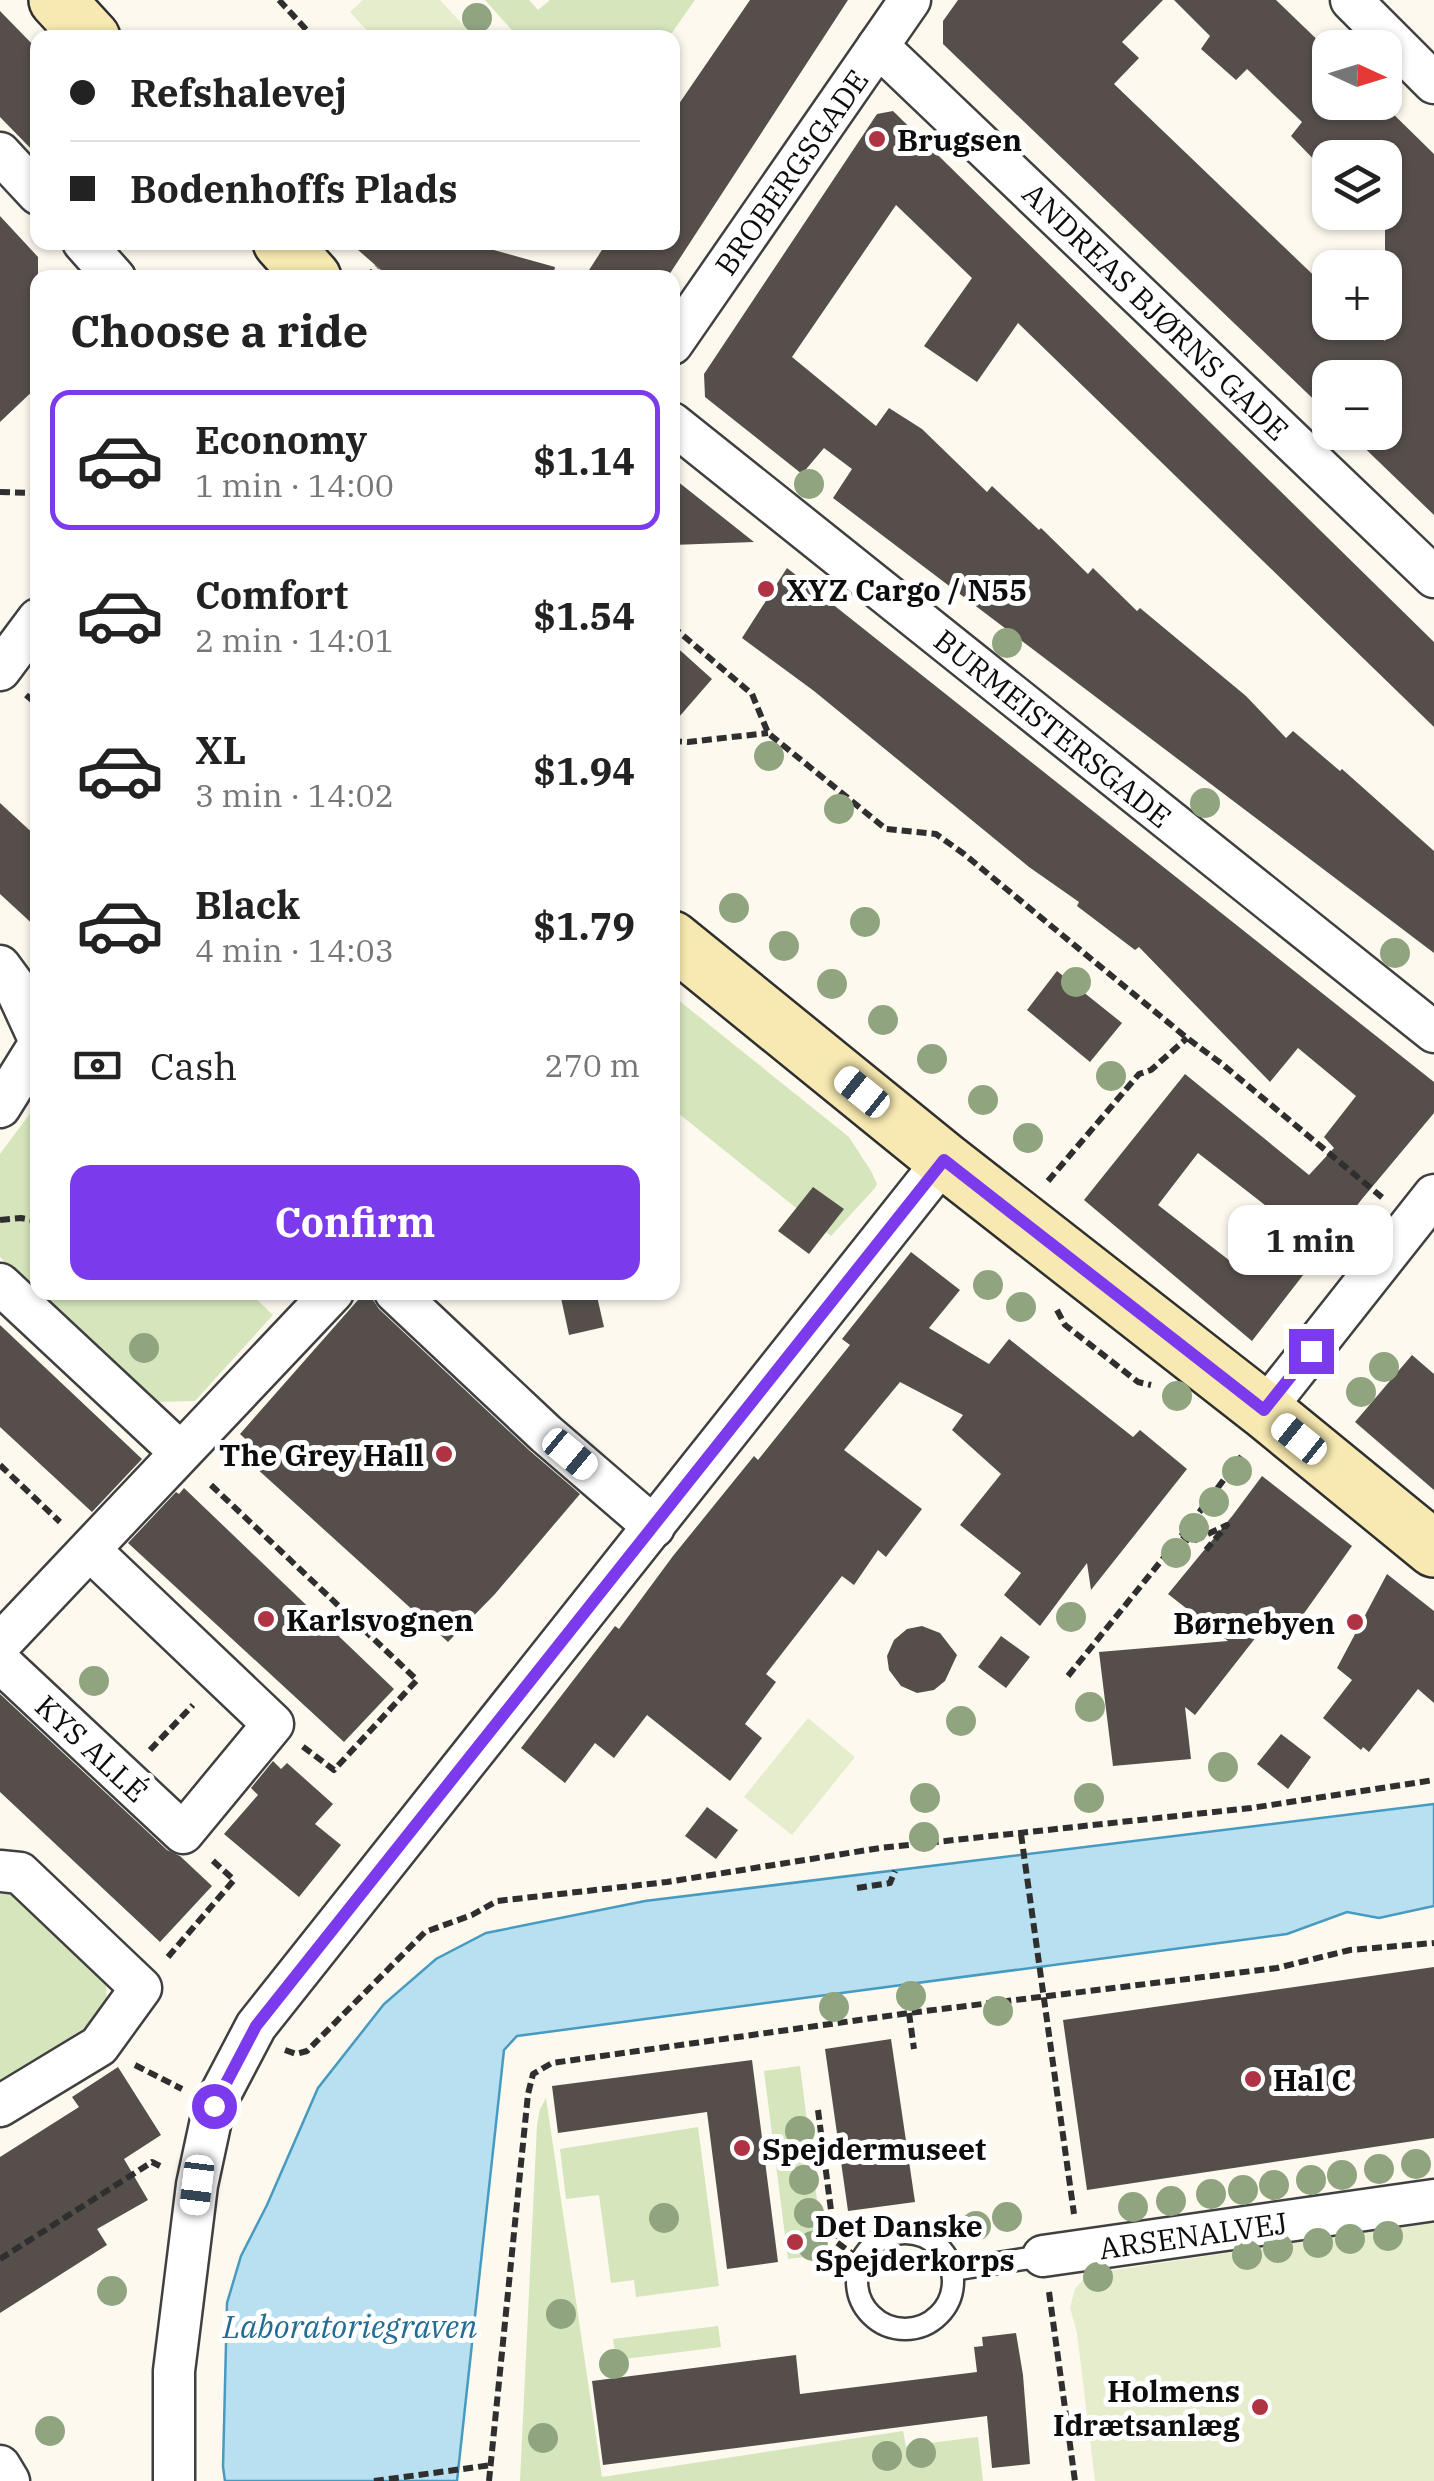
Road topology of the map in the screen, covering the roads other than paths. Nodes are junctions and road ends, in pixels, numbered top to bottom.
1 (57, 0) edge
2 (910, 0) edge
3 (1351, 0) edge
4 (85, 30) edge
5 (878, 46) junction
6 (1434, 83) edge
7 (0, 153) edge
8 (30, 185) edge
9 (90, 250) edge
10 (287, 250) edge
11 (109, 270) edge
12 (306, 270) edge
13 (680, 332) edge
14 (680, 429) edge
15 (1434, 577) edge
16 (30, 630) edge
17 (0, 670) edge
18 (680, 946) edge
19 (0, 966) edge
20 (30, 1020) edge
21 (1434, 1032) edge
22 (30, 1059) edge
23 (0, 1107) edge
24 (944, 1160) junction
25 (1423, 1209) edge
26 (0, 1284) edge
27 (326, 1300) edge
28 (404, 1300) edge
29 (1268, 1413) junction
30 (180, 1452) junction
31 (654, 1528) junction
32 (1434, 1549) edge
33 (90, 1550) junction
34 (0, 1644) edge
35 (0, 1662) edge
36 (0, 1871) edge
37 (0, 2106) edge
38 (1434, 2200) edge
39 (1062, 2254) joint
40 (952, 2270) junction
41 (0, 2466) edge
42 (9, 2481) edge
43 (174, 2481) edge

1 - 4 street
2 - 5 street, BROBERGSGADE
3 - 6 street
5 - 13 street, BROBERGSGADE
5 - 15 street, ANDREAS BJØRNS GADE
7 - 8 street
9 - 11 street
10 - 12 street
14 - 21 street, BURMEISTERSGADE
16 - 17 street
18 - 24 street
19 - 20 street
22 - 23 street
24 - 29 street
24 - 31 street
25 - 29 street
26 - 30 street
27 - 30 street
28 - 31 street
29 - 32 street
30 - 33 street
31 - 43 street
33 - 34 street
33 - 35 street, KYS ALLÉ
36 - 37 street
38 - 39 street, ARSENALVEJ
39 - 40 lane, ARSENALVEJ
40 - 40 lane
41 - 42 street

